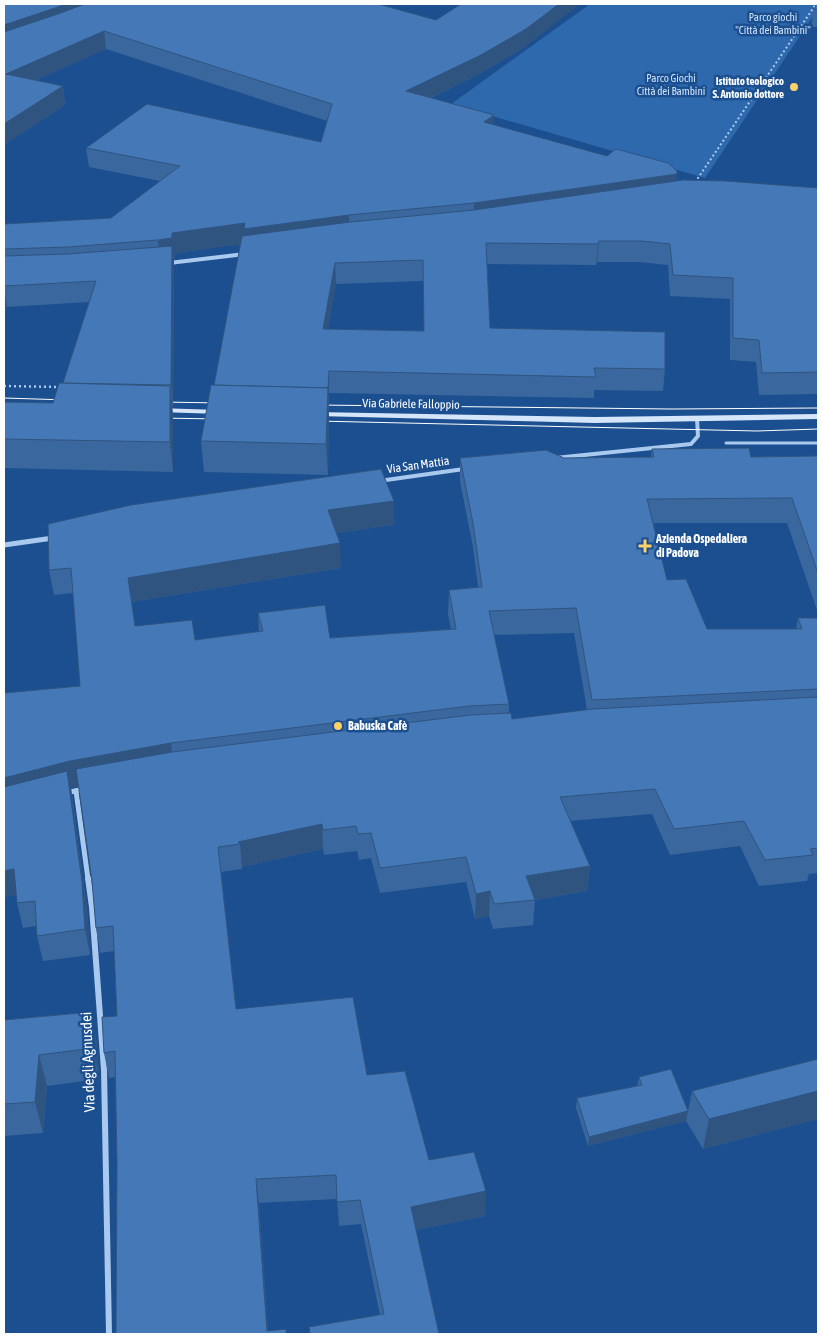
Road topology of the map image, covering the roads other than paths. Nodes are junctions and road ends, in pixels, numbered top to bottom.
1 (254, 253) edge
2 (161, 264) edge
3 (151, 410) edge
4 (230, 412) edge
5 (308, 414) edge
6 (818, 417) edge
7 (697, 419) junction
8 (818, 443) edge
9 (726, 444) dead end
10 (544, 459) edge
11 (467, 469) edge
12 (370, 482) edge
13 (62, 536) edge
14 (4, 545) edge
15 (94, 788) edge
16 (76, 791) junction
17 (58, 795) edge
18 (109, 1334) edge

1 - 2 street
3 - 4 street
5 - 7 street, Via Gabriele Falloppio
6 - 7 street, Via Gabriele Falloppio
7 - 10 street
8 - 9 lane
11 - 12 street, Via San Mattia
13 - 14 street
15 - 16 street
16 - 17 street
16 - 18 street, Via degli Agnusdei

